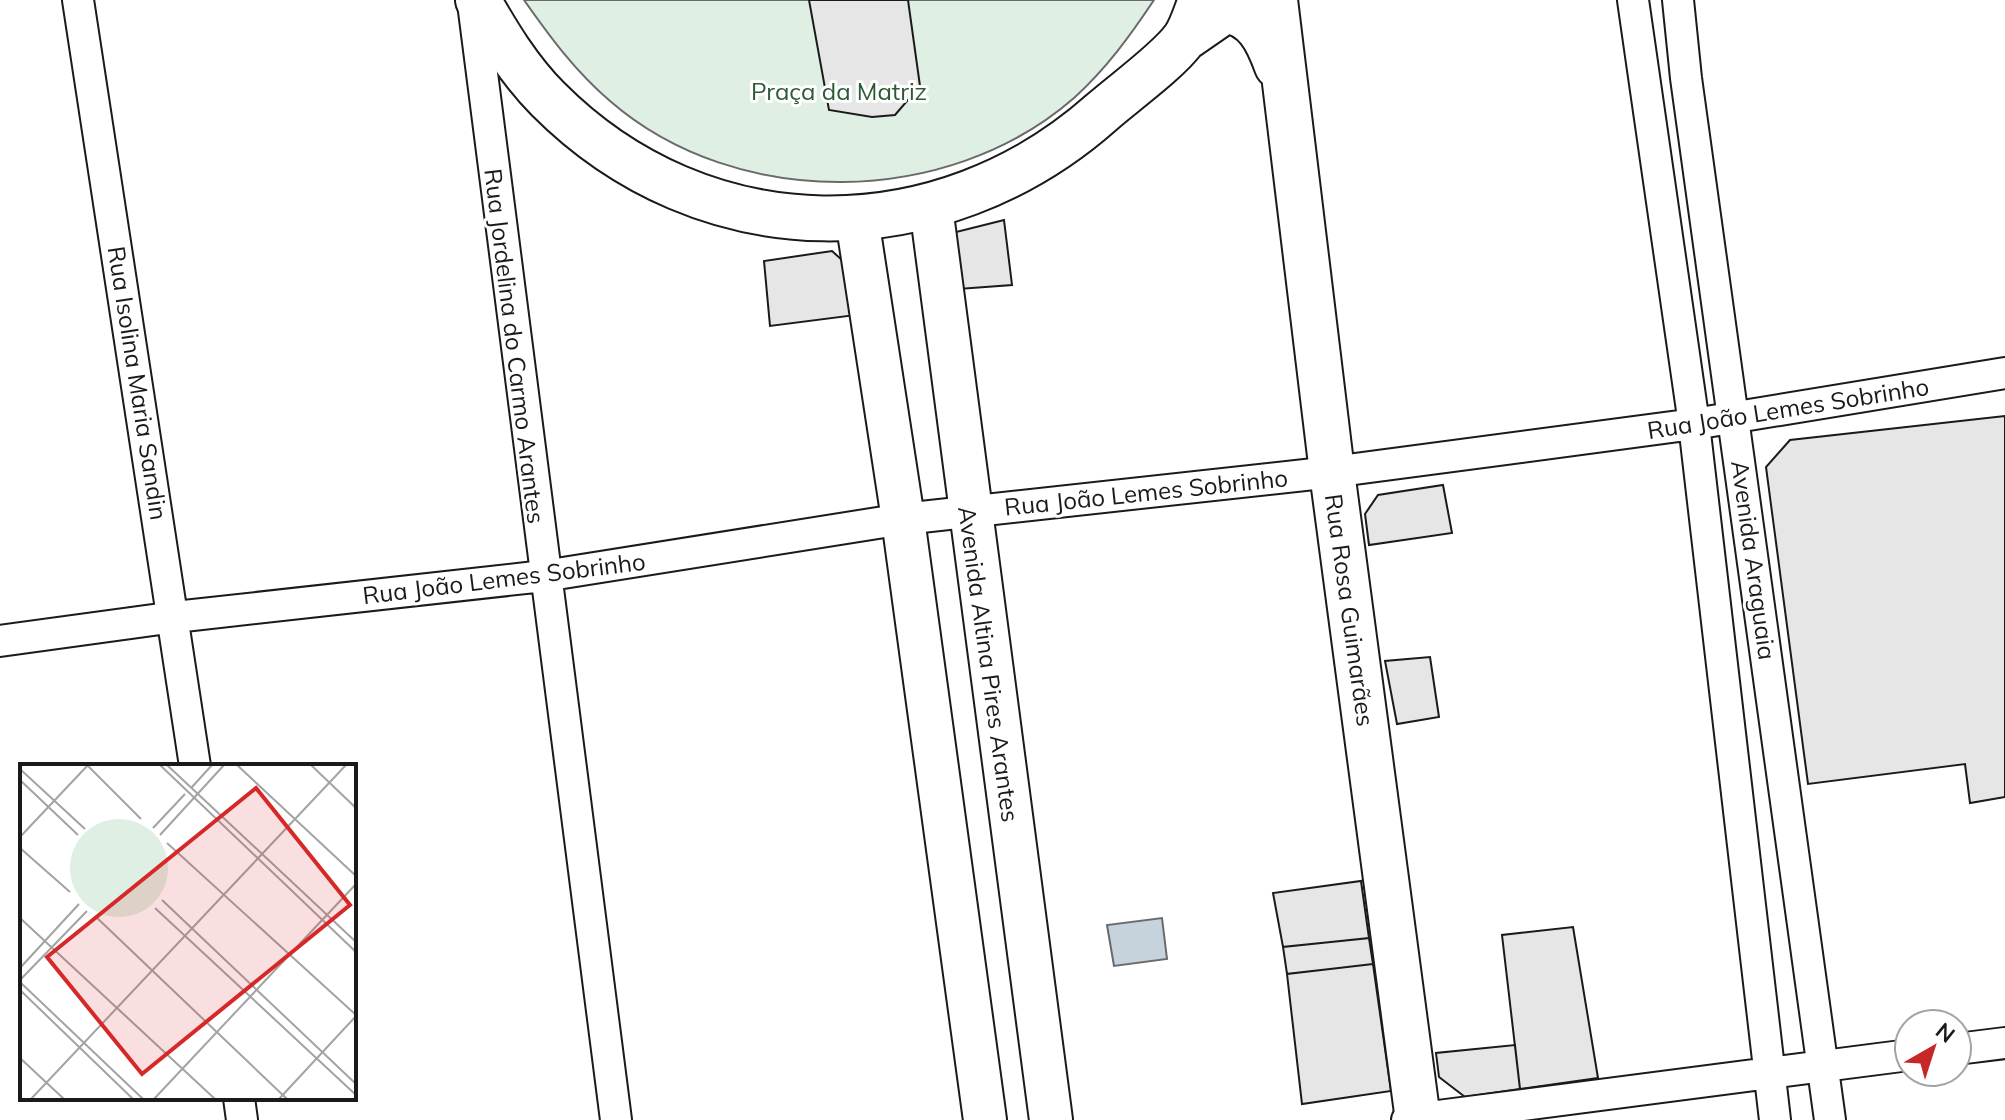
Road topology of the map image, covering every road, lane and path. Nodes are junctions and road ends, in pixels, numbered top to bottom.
1 (78, 0) edge
2 (475, 0) edge
3 (1201, 0) edge
4 (1275, 0) edge
5 (1633, 0) edge
6 (1678, 0) edge
7 (1184, 39) junction
8 (1686, 78) junction
9 (1647, 84) junction
10 (1286, 99) junction
11 (931, 207) junction
12 (857, 219) junction
13 (2005, 373) edge
14 (1734, 417) junction
15 (1694, 424) junction
16 (1332, 472) junction
17 (969, 511) junction
18 (903, 519) junction
19 (544, 576) junction
20 (175, 617) junction
21 (0, 641) edge
22 (1778, 739) junction
23 (1731, 745) junction
24 (195, 764) edge
25 (1014, 850) junction
26 (948, 851) junction
27 (2005, 1043) edge
28 (1973, 1047) edge
29 (1893, 1057) edge
30 (1822, 1065) junction
31 (1768, 1072) junction
32 (239, 1100) edge
33 (1414, 1119) edge
34 (242, 1120) edge
35 (616, 1120) edge
36 (985, 1120) edge
37 (1051, 1120) edge
38 (1775, 1120) edge
39 (1830, 1120) edge

1 - 20 street, Rua Isolina Maria Sandin
2 - 12 main road, Rua Rosa Guimarães
2 - 19 street, Rua Jordelina do Carmo Arantes
3 - 7 main road
4 - 10 main road, Rua Rosa Guimarães
5 - 9 street, Avenida Araguaia
6 - 8 street, Avenida Araguaia
7 - 10 main road, Rua Rosa Guimarães
7 - 11 main road, Rua Rosa Guimarães
8 - 9 street
8 - 14 street, Avenida Araguaia
9 - 15 street, Avenida Araguaia
10 - 16 main road, Rua Rosa Guimarães
11 - 12 main road, Rua Rosa Guimarães
11 - 17 street, Avenida Altina Pires Arantes
12 - 18 street
13 - 14 street, Rua João Lemes Sobrinho
14 - 15 street, Rua João Lemes Sobrinho
14 - 22 street, Avenida Araguaia
15 - 16 street, Rua João Lemes Sobrinho
15 - 23 street, Avenida Araguaia
16 - 17 street, Rua João Lemes Sobrinho
16 - 33 main road, Rua Rosa Guimarães
17 - 18 street, Rua João Lemes Sobrinho
17 - 25 street, Avenida Altina Pires Arantes
18 - 19 street, Rua João Lemes Sobrinho
18 - 26 street
19 - 20 street, Rua João Lemes Sobrinho
19 - 35 street, Rua Jordelina do Carmo Arantes
20 - 21 street, Rua João Lemes Sobrinho
20 - 24 street, Rua Isolina Maria Sandin
22 - 23 street
22 - 30 street, Avenida Araguaia
23 - 31 street, Avenida Araguaia
25 - 26 street
25 - 37 street, Avenida Altina Pires Arantes
26 - 36 street
27 - 28 street
29 - 30 street
30 - 31 street
30 - 39 street, Avenida Araguaia
31 - 33 street
31 - 38 street, Avenida Araguaia
32 - 34 street

